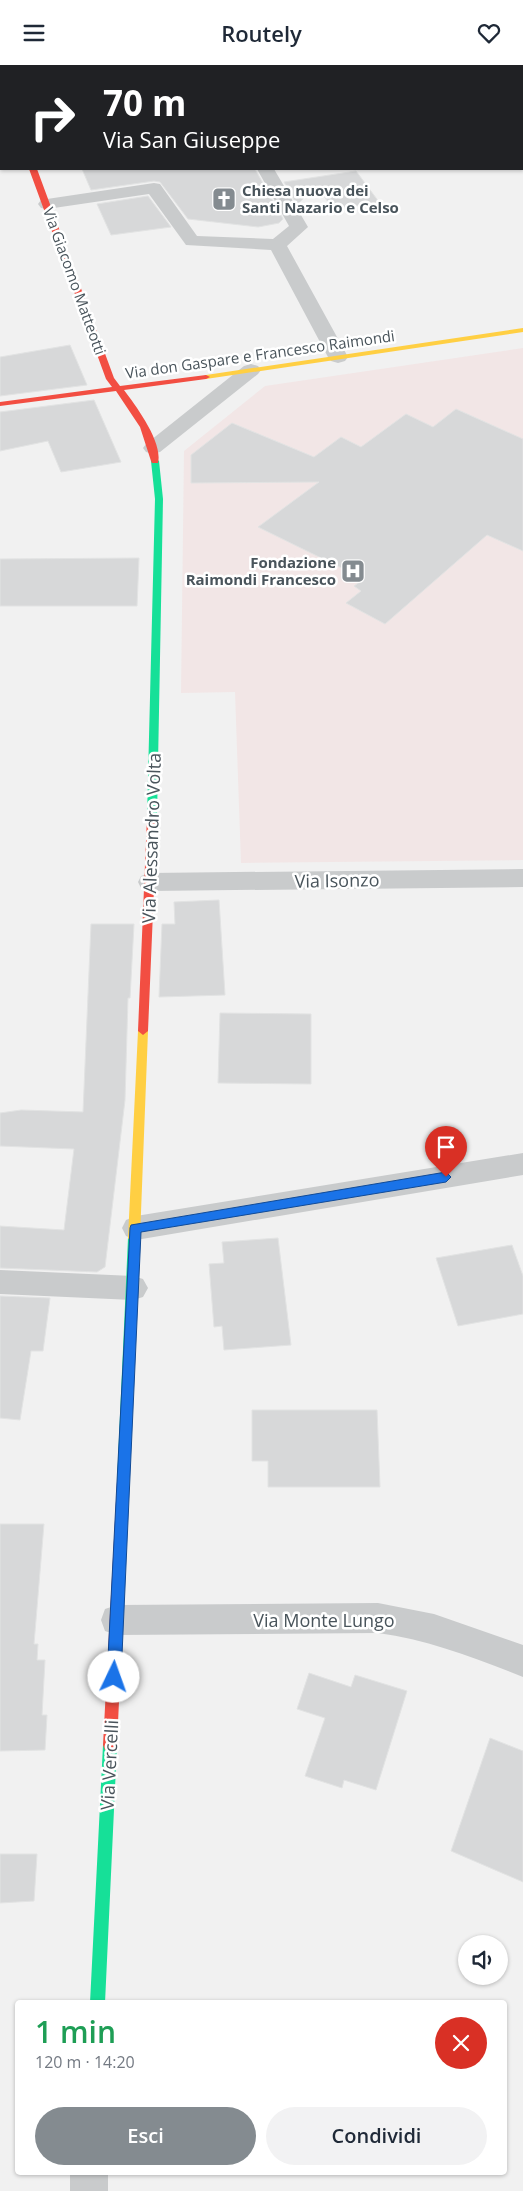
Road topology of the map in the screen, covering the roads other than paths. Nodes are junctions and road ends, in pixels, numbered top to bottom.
1 (32, 170) edge
2 (267, 170) edge
3 (48, 204) junction
4 (277, 245) junction
5 (523, 330) edge
6 (338, 357) junction
7 (251, 370) junction
8 (121, 389) junction
9 (0, 404) edge
10 (153, 448) junction
11 (523, 878) edge
12 (150, 882) junction
13 (523, 1164) edge
14 (136, 1228) junction
15 (0, 1282) edge
16 (133, 1288) junction
17 (117, 1620) junction
18 (523, 1661) edge
19 (96, 2000) edge
20 (89, 2175) edge
21 (89, 2191) edge

1 - 3 street, Via Giacomo Matteotti
2 - 4 street
3 - 4 street
3 - 8 street, Via Giacomo Matteotti
4 - 6 street
5 - 6 street, Via don Gaspare e Francesco Raimondi
6 - 7 street, Via don Gaspare e Francesco Raimondi
7 - 8 street, Via don Gaspare e Francesco Raimondi
7 - 10 street
8 - 9 street, Via don Gaspare e Francesco Raimondi
8 - 10 street, Via Alessandro Volta
10 - 12 street, Via Alessandro Volta
11 - 12 street, Via Isonzo
12 - 14 street, Via Alessandro Volta
13 - 14 street
14 - 16 street, Via Vercelli
15 - 16 street
16 - 17 street, Via Vercelli
17 - 18 street, Via Monte Lungo
17 - 19 street, Via Vercelli
20 - 21 street

